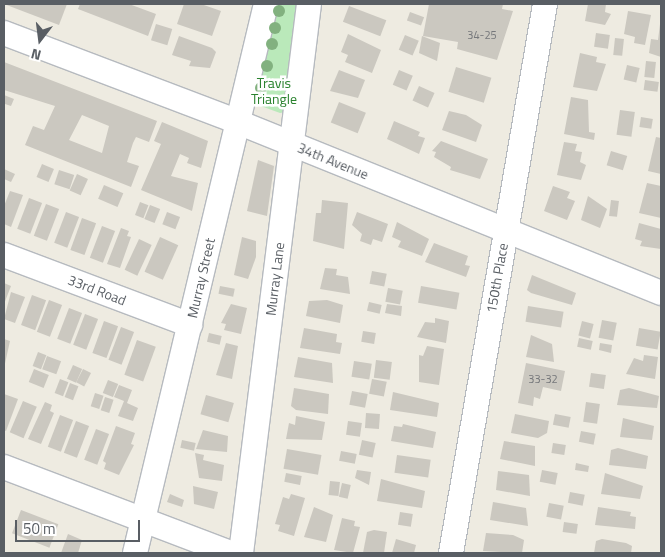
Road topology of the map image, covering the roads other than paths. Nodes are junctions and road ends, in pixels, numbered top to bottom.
1 (266, 4) edge
2 (309, 4) edge
3 (545, 4) edge
4 (4, 33) edge
5 (238, 122) junction
6 (292, 144) junction
7 (505, 231) junction
8 (4, 255) edge
9 (661, 293) edge
10 (190, 325) junction
11 (5, 470) edge
12 (143, 520) junction
13 (135, 553) edge
14 (230, 553) edge
15 (241, 553) edge
16 (451, 553) edge

1 - 5 street, Murray Street
2 - 6 street, Murray Lane
3 - 7 street, 150th Place
4 - 5 street, 34th Avenue
5 - 6 street, 34th Avenue
5 - 10 street, Murray Street
6 - 7 street, 34th Avenue
6 - 15 street, Murray Lane
7 - 9 street, 34th Avenue
7 - 16 street, 150th Place
8 - 10 street, 33rd Road
10 - 12 street, Murray Street
11 - 12 street
12 - 13 street, Murray Street
12 - 14 street

